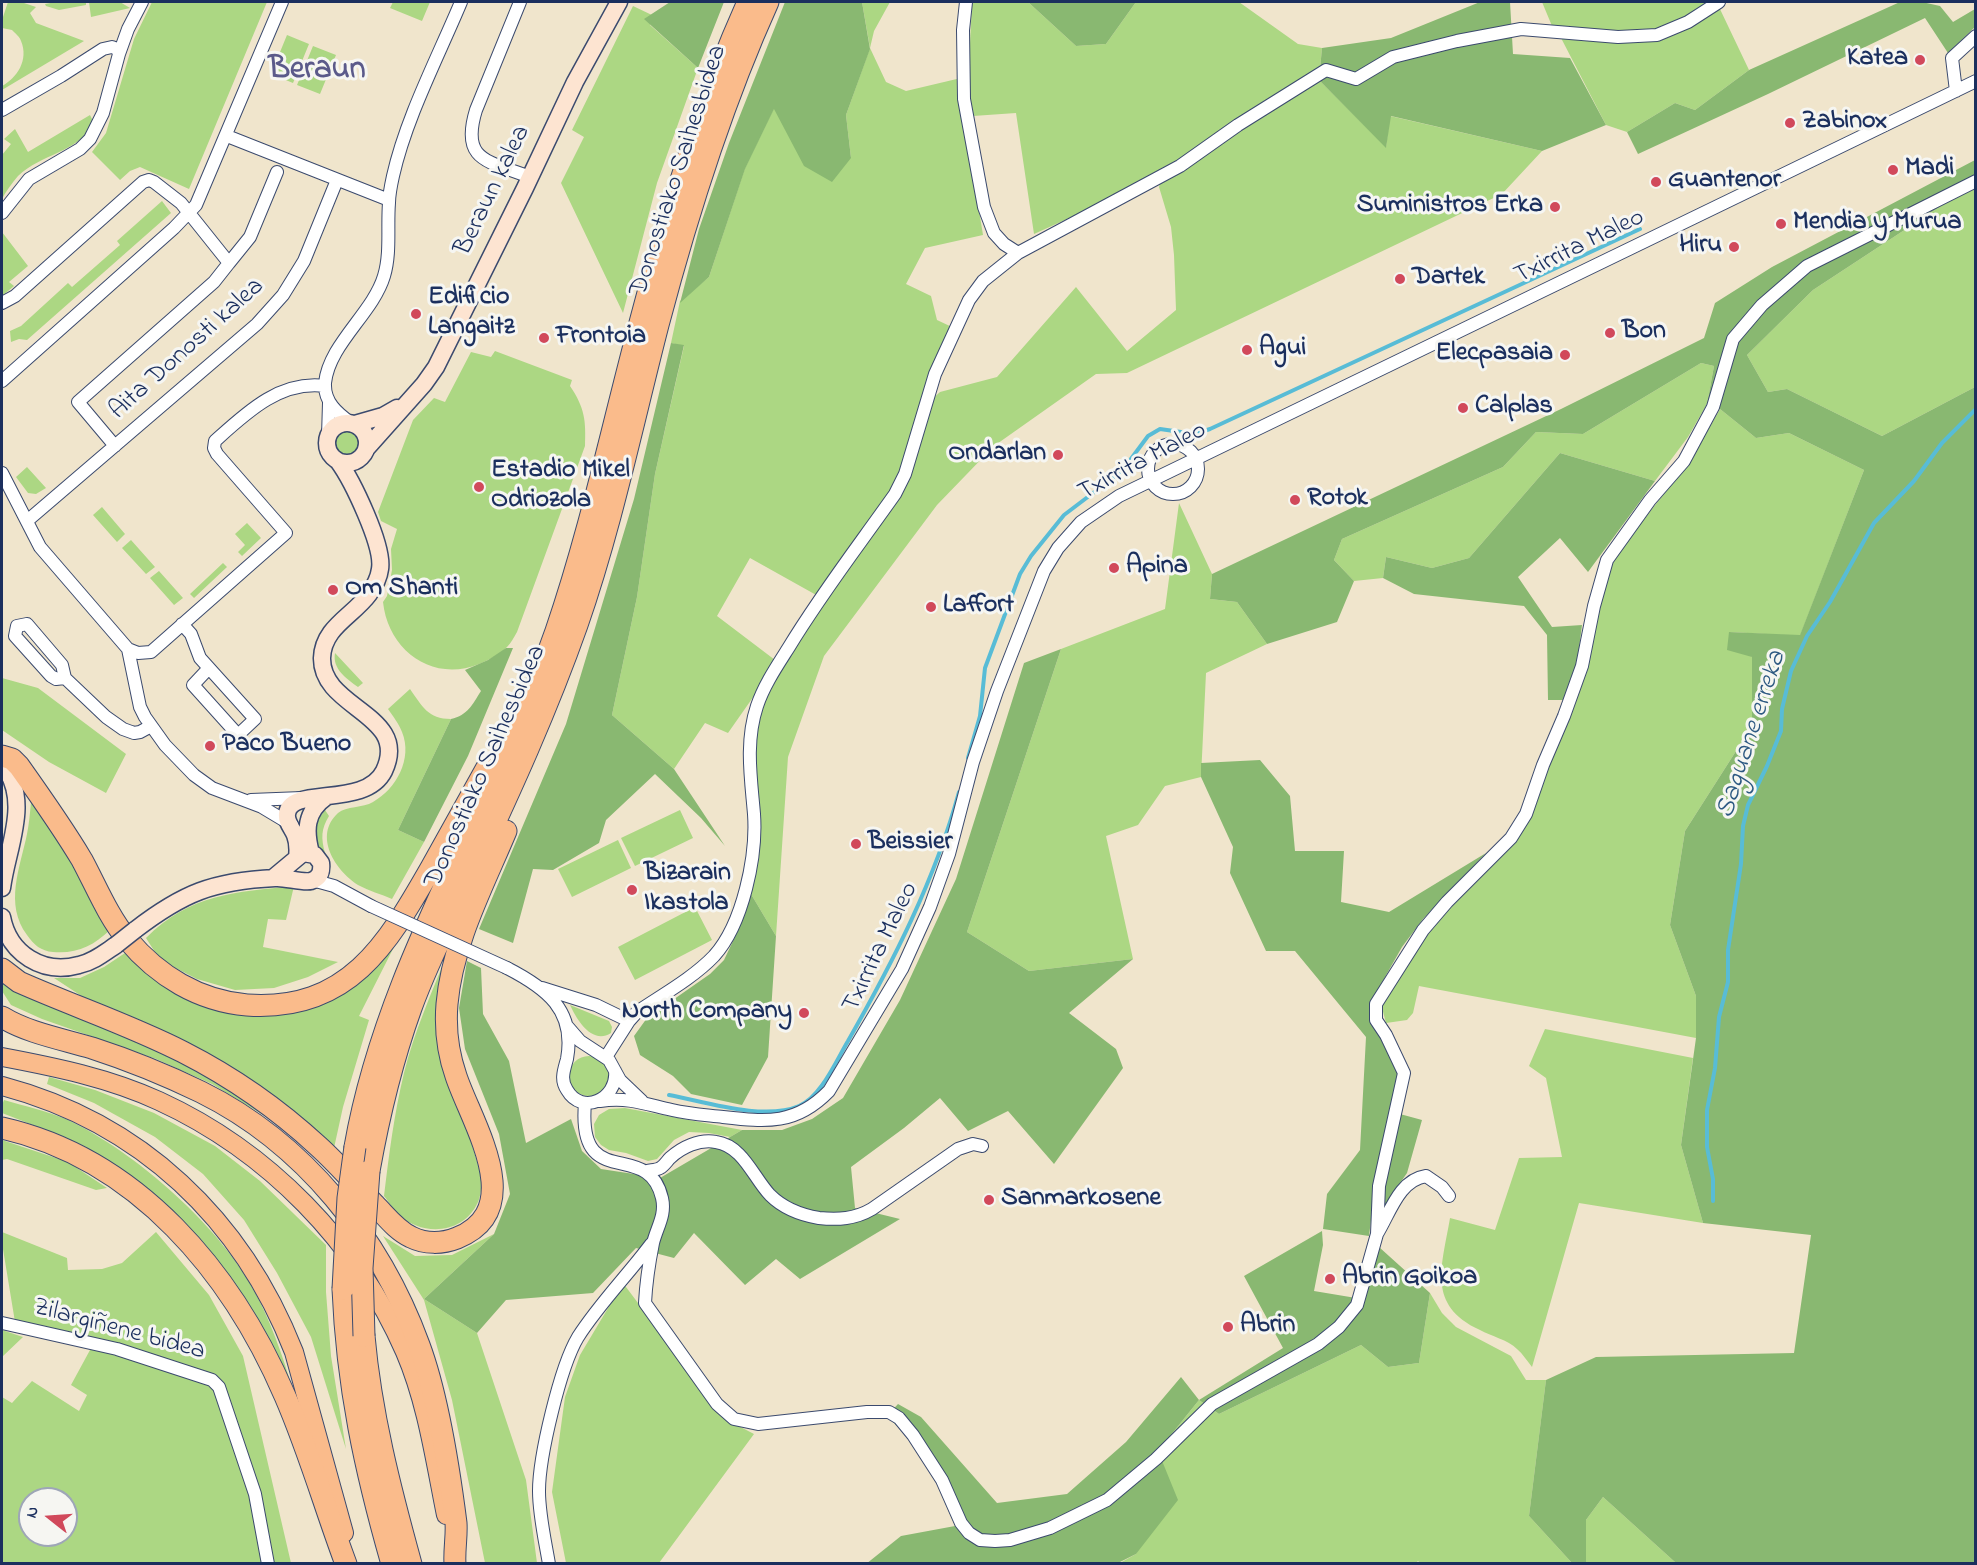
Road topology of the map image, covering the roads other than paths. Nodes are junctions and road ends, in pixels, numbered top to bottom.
1 (142, 2) edge
2 (282, 2) edge
3 (461, 2) edge
4 (520, 2) edge
5 (619, 2) edge
6 (748, 2) edge
7 (768, 2) edge
8 (966, 2) edge
9 (1719, 2) edge
10 (1976, 36) edge
11 (119, 54) junction
12 (1976, 81) edge
13 (1956, 91) junction
14 (2, 110) edge
15 (227, 136) junction
16 (277, 172) dead end
17 (530, 177) junction
18 (337, 180) junction
19 (1976, 181) edge
20 (389, 200) junction
21 (2, 213) edge
22 (190, 214) junction
23 (1018, 254) junction
24 (229, 263) junction
25 (2, 303) edge
26 (2, 381) edge
27 (325, 386) junction
28 (409, 399) junction
29 (329, 403) junction
30 (353, 423) junction
31 (328, 436) junction
32 (116, 446) junction
33 (366, 450) junction
34 (1196, 459) junction
35 (338, 460) junction
36 (2, 473) edge
37 (1151, 480) junction
38 (360, 498) junction
39 (27, 521) junction
40 (182, 624) junction
41 (128, 649) junction
42 (151, 651) junction
43 (209, 668) junction
44 (560, 674) junction
45 (65, 678) junction
46 (136, 685) junction
47 (525, 710) junction
48 (151, 726) junction
49 (2, 756) edge
50 (2, 764) edge
51 (326, 797) junction
52 (307, 798) junction
53 (243, 800) junction
54 (288, 822) junction
55 (302, 853) junction
56 (311, 876) junction
57 (273, 878) junction
58 (2, 888) edge
59 (2, 917) edge
60 (2, 969) edge
61 (541, 987) junction
62 (2, 1017) edge
63 (629, 1021) junction
64 (567, 1026) junction
65 (603, 1055) junction
66 (2, 1057) edge
67 (565, 1067) junction
68 (615, 1071) junction
69 (2, 1086) edge
70 (600, 1101) junction
71 (643, 1101) junction
72 (585, 1103) junction
73 (2, 1128) edge
74 (982, 1146) dead end
75 (647, 1171) junction
76 (1449, 1196) dead end
77 (1377, 1234) junction
78 (654, 1241) junction
79 (2, 1323) edge
80 (455, 1562) edge
81 (268, 1563) edge
82 (346, 1563) edge
83 (353, 1563) edge
84 (392, 1563) edge
85 (411, 1563) edge
86 (549, 1563) edge

1 - 11 street
2 - 15 street
3 - 20 street
4 - 17 street
5 - 17 street, Beraun kalea
6 - 47 highway, Donostiako Saihesbidea
7 - 44 highway, Donostiako Saihesbidea
8 - 23 street
9 - 23 street
10 - 13 street
11 - 14 street
11 - 21 street
12 - 13 street, Txirrita Maleo
13 - 34 street, Txirrita Maleo
15 - 18 street
15 - 22 street
16 - 24 street
17 - 28 street, Beraun kalea
18 - 20 street
18 - 32 street, Aita Donosti kalea
19 - 77 street
20 - 27 street
22 - 24 street
22 - 25 street
22 - 26 street
23 - 63 street
24 - 32 street
27 - 29 street
27 - 40 street
28 - 30 street, Beraun kalea
28 - 33 street, Beraun kalea
29 - 30 street
29 - 31 street
30 - 31 street
30 - 33 street
31 - 35 street
32 - 39 street, Aita Donosti kalea
33 - 35 street
33 - 38 street
34 - 37 street, Txirrita Maleo
34 - 37 street
34 - 37 street
35 - 38 street
36 - 39 street
37 - 71 street, Txirrita Maleo
38 - 51 street
39 - 41 street
40 - 42 street
40 - 43 street
41 - 42 street
41 - 46 street
42 - 46 street
43 - 43 street
44 - 60 highway
44 - 85 highway, Donostiako Saihesbidea, bridge
45 - 45 street
45 - 48 street
46 - 48 street
47 - 49 highway
47 - 84 highway, Donostiako Saihesbidea, bridge
48 - 53 street
50 - 58 street
51 - 52 street
51 - 55 street
52 - 53 street
52 - 54 street
53 - 54 street
54 - 55 street
55 - 56 street
55 - 56 street
55 - 57 street
56 - 57 street
56 - 61 street, bridge
57 - 59 street, bridge
61 - 63 street
61 - 64 street
62 - 80 highway
63 - 65 street
64 - 65 street
64 - 67 street
65 - 67 street
65 - 68 street
66 - 80 main road
67 - 72 street
68 - 70 street
68 - 71 street
69 - 83 main road
70 - 71 street, Txirrita Maleo
70 - 72 street
72 - 75 street
73 - 82 highway
74 - 75 street
75 - 78 street
76 - 77 street
77 - 78 street
78 - 86 street
79 - 81 street, Zilargiñene bidea

